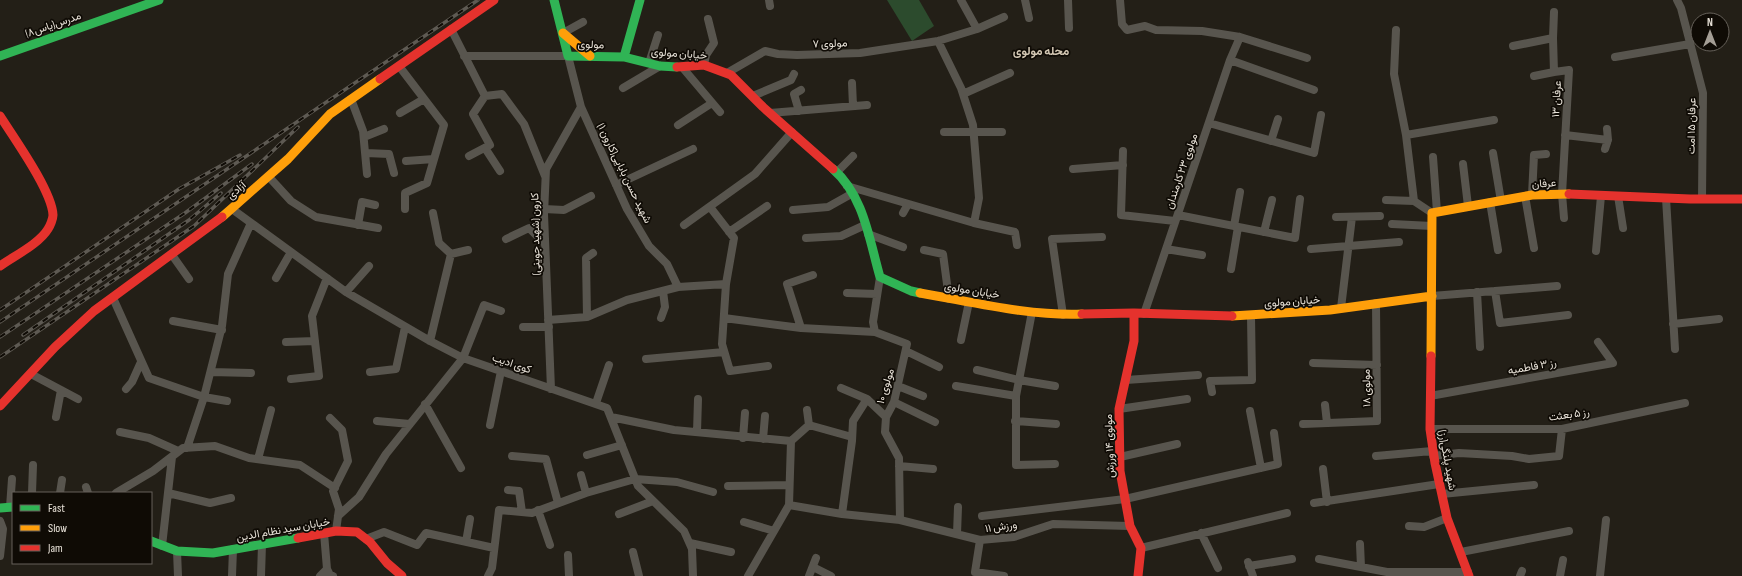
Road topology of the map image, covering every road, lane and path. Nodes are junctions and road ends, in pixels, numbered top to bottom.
1 (147, 0) edge
2 (159, 0) edge
3 (494, 0) edge
4 (554, 0) edge
5 (640, 0) edge
6 (961, 0) edge
7 (1025, 0) edge
8 (1068, 0) edge
9 (1120, 0) edge
10 (1677, 0) edge
11 (1554, 12) dead end
12 (1004, 17) dead end
13 (1028, 18) dead end
14 (708, 19) dead end
15 (582, 22) dead end
16 (1069, 28) dead end
17 (451, 29) junction
18 (977, 29) junction
19 (1396, 30) dead end
20 (563, 33) junction
21 (658, 35) dead end
22 (1240, 37) junction
23 (1553, 38) junction
24 (938, 41) junction
25 (1690, 44) joint
26 (1513, 46) dead end
27 (0, 51) edge
28 (1692, 52) edge
29 (0, 56) edge
30 (464, 56) junction
31 (568, 56) junction
32 (590, 56) junction
33 (1615, 57) dead end
34 (624, 58) junction
35 (1307, 58) dead end
36 (1230, 60) junction
37 (649, 63) junction
38 (704, 65) junction
39 (399, 66) junction
40 (660, 66) junction
41 (682, 67) junction
42 (1554, 72) junction
43 (727, 73) junction
44 (1010, 73) dead end
45 (794, 74) dead end
46 (1534, 76) dead end
47 (852, 83) dead end
48 (623, 88) dead end
49 (801, 90) dead end
50 (1314, 90) dead end
51 (963, 94) junction
52 (485, 96) junction
53 (753, 96) junction
54 (424, 98) junction
55 (351, 99) junction
56 (712, 103) junction
57 (867, 105) dead end
58 (853, 106) junction
59 (581, 107) junction
60 (799, 111) junction
61 (720, 112) dead end
62 (400, 113) dead end
63 (770, 113) junction
64 (1321, 115) dead end
65 (0, 116) edge
66 (1278, 119) dead end
67 (1494, 120) dead end
68 (1209, 123) junction
69 (678, 125) dead end
70 (1606, 129) dead end
71 (384, 130) dead end
72 (792, 132) junction
73 (944, 132) dead end
74 (974, 132) junction
75 (1002, 132) dead end
76 (1406, 135) junction
77 (1565, 135) junction
78 (364, 137) junction
79 (1608, 140) junction
80 (1271, 141) junction
81 (485, 148) junction
82 (693, 149) dead end
83 (1605, 149) dead end
84 (1123, 151) dead end
85 (366, 153) junction
86 (1493, 153) dead end
87 (1546, 154) dead end
88 (469, 156) dead end
89 (853, 156) dead end
90 (1433, 157) dead end
91 (434, 159) junction
92 (406, 161) dead end
93 (1463, 164) dead end
94 (1123, 165) junction
95 (1073, 169) dead end
96 (500, 171) dead end
97 (837, 172) junction
98 (394, 173) dead end
99 (367, 174) dead end
100 (546, 176) junction
101 (268, 177) junction
102 (616, 186) junction
103 (850, 190) junction
104 (1240, 192) dead end
105 (1562, 194) junction
106 (591, 196) dead end
107 (1529, 196) junction
108 (1601, 196) junction
109 (1618, 196) junction
110 (1741, 197) edge
111 (1666, 198) junction
112 (1300, 199) dead end
113 (1702, 199) junction
114 (1272, 200) dead end
115 (1386, 200) dead end
116 (1414, 201) junction
117 (1501, 201) junction
118 (1490, 202) junction
119 (908, 204) junction
120 (375, 205) dead end
121 (767, 206) dead end
122 (1468, 206) junction
123 (710, 207) junction
124 (232, 209) junction
125 (405, 209) dead end
126 (544, 209) junction
127 (793, 210) dead end
128 (1434, 212) junction
129 (433, 213) dead end
130 (903, 213) dead end
131 (1380, 216) dead end
132 (1336, 217) dead end
133 (1352, 217) junction
134 (1177, 218) junction
135 (1564, 218) dead end
136 (251, 223) junction
137 (974, 223) junction
138 (684, 224) dead end
139 (1392, 224) dead end
140 (358, 225) junction
141 (1236, 226) junction
142 (1432, 226) junction
143 (378, 228) dead end
144 (1623, 228) dead end
145 (866, 229) junction
146 (729, 232) junction
147 (1264, 232) junction
148 (1102, 237) dead end
149 (806, 238) dead end
150 (506, 239) dead end
151 (1399, 242) dead end
152 (545, 244) junction
153 (1017, 245) dead end
154 (1349, 246) junction
155 (903, 247) dead end
156 (1534, 248) dead end
157 (1166, 249) junction
158 (1310, 249) dead end
159 (468, 250) dead end
160 (924, 250) dead end
161 (1498, 250) dead end
162 (1596, 251) dead end
163 (291, 252) junction
164 (593, 253) dead end
165 (452, 254) junction
166 (1202, 255) dead end
167 (172, 256) junction
168 (0, 266) edge
169 (369, 266) dead end
170 (1231, 269) dead end
171 (813, 275) dead end
172 (880, 277) junction
173 (276, 278) dead end
174 (327, 278) junction
175 (189, 279) dead end
176 (726, 284) junction
177 (1557, 286) dead end
178 (678, 287) junction
179 (663, 291) junction
180 (1495, 291) junction
181 (346, 292) junction
182 (1477, 292) junction
183 (847, 293) dead end
184 (877, 294) junction
185 (1432, 296) junction
186 (113, 298) junction
187 (949, 299) junction
188 (969, 302) junction
189 (1376, 303) junction
190 (1341, 308) junction
191 (501, 311) dead end
192 (1032, 312) junction
193 (1134, 313) junction
194 (1144, 314) junction
195 (1063, 315) junction
196 (1568, 315) dead end
197 (1251, 316) junction
198 (587, 317) junction
199 (661, 318) dead end
200 (724, 318) junction
201 (1719, 319) dead end
202 (173, 321) dead end
203 (549, 324) junction
204 (1674, 324) junction
205 (405, 327) junction
206 (523, 327) dead end
207 (800, 328) junction
208 (222, 330) junction
209 (875, 332) junction
210 (962, 340) dead end
211 (315, 341) junction
212 (430, 341) junction
213 (286, 342) dead end
214 (1598, 342) dead end
215 (1480, 347) dead end
216 (1675, 349) dead end
217 (906, 351) junction
218 (724, 352) junction
219 (462, 358) junction
220 (646, 359) dead end
221 (141, 362) junction
222 (1313, 363) dead end
223 (609, 365) dead end
224 (1377, 365) junction
225 (768, 366) dead end
226 (939, 367) dead end
227 (977, 370) dead end
228 (501, 371) junction
229 (211, 372) junction
230 (370, 372) dead end
231 (252, 373) dead end
232 (31, 374) junction
233 (1198, 375) dead end
234 (291, 379) dead end
235 (1019, 380) junction
236 (1126, 380) junction
237 (898, 386) junction
238 (956, 386) dead end
239 (1055, 386) dead end
240 (841, 388) dead end
241 (126, 389) dead end
242 (551, 389) junction
243 (61, 390) junction
244 (1212, 392) dead end
245 (923, 396) dead end
246 (1016, 396) junction
247 (1430, 396) junction
248 (204, 397) junction
249 (78, 399) dead end
250 (698, 399) dead end
251 (866, 399) junction
252 (1187, 399) dead end
253 (227, 401) dead end
254 (894, 402) junction
255 (596, 403) junction
256 (1685, 403) dead end
257 (425, 404) junction
258 (1325, 405) dead end
259 (0, 406) edge
260 (1119, 409) junction
261 (271, 410) dead end
262 (807, 410) dead end
263 (1250, 411) dead end
264 (745, 413) dead end
265 (765, 416) dead end
266 (56, 417) dead end
267 (611, 417) junction
268 (886, 417) junction
269 (330, 418) dead end
270 (377, 421) dead end
271 (1015, 421) junction
272 (935, 422) dead end
273 (1327, 423) junction
274 (410, 424) junction
275 (1056, 424) dead end
276 (1303, 424) dead end
277 (490, 425) dead end
278 (809, 425) junction
279 (1430, 429) junction
280 (1562, 429) junction
281 (120, 432) dead end
282 (697, 432) junction
283 (1274, 433) dead end
284 (744, 438) junction
285 (852, 438) junction
286 (763, 439) junction
287 (791, 441) junction
288 (1177, 444) dead end
289 (622, 445) junction
290 (187, 448) junction
291 (175, 454) junction
292 (1433, 454) junction
293 (587, 455) dead end
294 (512, 456) dead end
295 (1376, 456) dead end
296 (1120, 457) junction
297 (258, 459) junction
298 (1055, 464) dead end
299 (33, 465) dead end
300 (899, 466) junction
301 (461, 468) dead end
302 (1260, 468) junction
303 (933, 469) dead end
304 (1323, 469) dead end
305 (581, 476) dead end
306 (635, 478) junction
307 (12, 479) dead end
308 (62, 480) dead end
309 (1439, 484) junction
310 (789, 485) junction
311 (1534, 485) dead end
312 (728, 486) dead end
313 (335, 488) junction
314 (508, 490) dead end
315 (32, 492) edge
316 (60, 492) edge
317 (118, 492) edge
318 (713, 492) dead end
319 (168, 493) junction
320 (586, 493) junction
321 (1442, 494) junction
322 (231, 498) dead end
323 (1125, 499) junction
324 (653, 501) junction
325 (1327, 502) junction
326 (558, 503) junction
327 (1314, 503) dead end
328 (789, 505) junction
329 (12, 507) edge
330 (958, 507) dead end
331 (0, 508) edge
332 (538, 510) junction
333 (522, 512) junction
334 (1287, 513) dead end
335 (620, 514) dead end
336 (842, 514) junction
337 (338, 516) junction
338 (982, 516) dead end
339 (1447, 518) junction
340 (470, 519) dead end
341 (900, 520) junction
342 (1606, 520) dead end
343 (0, 521) edge
344 (744, 522) dead end
345 (1130, 526) junction
346 (1409, 526) dead end
347 (336, 531) junction
348 (774, 531) junction
349 (1569, 531) dead end
350 (324, 533) junction
351 (1201, 533) junction
352 (957, 534) junction
353 (366, 539) junction
354 (980, 540) junction
355 (152, 541) edge
356 (466, 542) junction
357 (690, 543) junction
358 (262, 544) junction
359 (1360, 544) dead end
360 (550, 545) dead end
361 (162, 546) junction
362 (494, 548) junction
363 (1141, 548) junction
364 (233, 549) junction
365 (177, 550) junction
366 (633, 552) dead end
367 (731, 552) dead end
368 (1461, 552) junction
369 (568, 555) dead end
370 (0, 556) edge
371 (816, 558) dead end
372 (1292, 559) dead end
373 (1319, 559) dead end
374 (1563, 560) dead end
375 (813, 567) junction
376 (1361, 567) junction
377 (1218, 568) dead end
378 (327, 569) junction
379 (1468, 574) edge
380 (178, 576) edge
381 (232, 576) edge
382 (260, 576) edge
383 (320, 576) edge
384 (333, 576) edge
385 (402, 576) edge
386 (488, 576) edge
387 (569, 576) edge
388 (638, 576) edge
389 (647, 576) edge
390 (693, 576) edge
391 (748, 576) edge
392 (809, 576) edge
393 (831, 576) edge
394 (1000, 576) edge
395 (1004, 576) edge
396 (1138, 576) edge
397 (1253, 576) edge
398 (1560, 576) edge
399 (1600, 576) edge

1 - 27 street
2 - 29 street, مدرس(یاس۸)
3 - 17 street, آزادی
4 - 20 street, مولوی
5 - 34 street
6 - 18 street
7 - 13 street
8 - 16 street
9 - 22 street
10 - 25 street, عرفان ۱۵ امت
11 - 23 street, عرفان ۱۳
12 - 18 street, مولوی ۷
14 - 38 street
15 - 20 street
17 - 30 street
17 - 39 street, آزادی
18 - 24 street, مولوی ۷
19 - 76 street
20 - 31 street, مولوی
20 - 32 street
21 - 37 street
22 - 35 street
22 - 36 street, مولوی ۲۳ کارمندان
23 - 26 street
23 - 42 street, عرفان ۱۳
24 - 43 street, مولوی ۷
24 - 51 street
25 - 33 street
28 - 113 street, عرفان ۱۵ امت
30 - 31 street
30 - 52 street
31 - 32 street, مولوی
31 - 59 street
32 - 34 street, مولوی
34 - 37 street, خیابان مولوی
36 - 50 street
36 - 68 street, مولوی ۲۳ کارمندان
37 - 40 street, خیابان مولوی
38 - 41 street, خیابان مولوی
38 - 43 street, خیابان مولوی
39 - 54 street
39 - 55 street, آزادی
40 - 41 street, خیابان مولوی
40 - 48 street
41 - 56 street
42 - 46 street
42 - 77 street, عرفان ۱۳
43 - 53 street, خیابان مولوی
44 - 51 street
45 - 53 street
47 - 58 street
49 - 60 street
51 - 74 street
52 - 81 street
52 - 100 street
53 - 63 street, خیابان مولوی
54 - 62 street
54 - 91 street
55 - 78 street
55 - 101 street, آزادی
56 - 61 street
56 - 69 street
57 - 58 street
58 - 60 street
59 - 100 street, کارون (شهید جوینی)
59 - 102 street, شهید حسن بابایی(کارون ۱)
60 - 63 street
63 - 72 street, خیابان مولوی
64 - 80 street
65 - 168 street
66 - 80 street
67 - 76 street
68 - 80 street
68 - 134 street, مولوی ۲۳ کارمندان
70 - 79 street
71 - 78 street
72 - 97 street, خیابان مولوی
72 - 123 street
73 - 74 street
74 - 75 street
74 - 137 street
76 - 116 street
77 - 79 street
77 - 105 street, عرفان ۱۳
78 - 85 street
79 - 83 street
81 - 88 street
81 - 96 street
82 - 102 street
84 - 94 street
85 - 98 street
85 - 99 street
86 - 117 street
87 - 107 street
89 - 97 street
90 - 128 street
91 - 92 street
91 - 125 street
93 - 122 street
94 - 95 street
94 - 134 street
97 - 103 street, خیابان مولوی
100 - 126 street, کارون (شهید جوینی)
101 - 124 street, آزادی
101 - 140 street
102 - 178 street, شهید حسن بابایی(کارون ۱)
103 - 119 street
103 - 127 street
103 - 145 street, خیابان مولوی
104 - 141 street
105 - 107 street, عرفان
105 - 108 street, عرفان
105 - 135 street, عرفان ۱۳
106 - 126 street
107 - 117 street, عرفان
107 - 156 street
108 - 109 street, عرفان
108 - 162 street
109 - 111 street, عرفان
109 - 144 street
110 - 113 street, عرفان
111 - 113 street, عرفان
111 - 204 street
112 - 147 street
114 - 147 street
115 - 116 street
116 - 128 street
117 - 118 street, عرفان
118 - 122 street, عرفان
118 - 161 street
119 - 130 street
119 - 137 street
120 - 140 street
121 - 146 street
122 - 128 street, عرفان
123 - 138 street
123 - 146 street
124 - 136 street, کوی ادیب
124 - 167 street, آزادی
126 - 152 street, کارون (شهید جوینی)
128 - 142 street
129 - 165 street
131 - 133 street
132 - 133 street
133 - 154 street
134 - 141 street
134 - 157 street, مولوی ۲۳ کارمندان
136 - 163 street, کوی ادیب
136 - 208 street
137 - 153 street
139 - 142 street
140 - 143 street
141 - 147 street
141 - 170 street
142 - 185 street
145 - 149 street
145 - 155 street
145 - 172 street, خیابان مولوی
146 - 176 street
148 - 195 street
150 - 152 street
151 - 154 street
152 - 203 street, کارون (شهید جوینی)
154 - 158 street
154 - 190 street
157 - 166 street
157 - 194 street, مولوی ۲۳ کارمندان
159 - 165 street
160 - 187 street
163 - 173 street
163 - 174 street, کوی ادیب
164 - 198 street
165 - 212 street
167 - 175 street
167 - 186 street, آزادی
169 - 181 street
171 - 207 street
172 - 184 street
172 - 187 street, خیابان مولوی
174 - 181 street, کوی ادیب
174 - 211 street
176 - 178 street
176 - 200 street
177 - 180 street
178 - 179 street
179 - 198 street
179 - 199 street
180 - 182 street
180 - 196 street
181 - 205 street, کوی ادیب
182 - 185 street
182 - 215 street
183 - 184 street
184 - 209 street
185 - 189 street, خیابان مولوی
185 - 247 street, شهید پلنگی(رز)
186 - 221 street
186 - 232 street, آزادی
187 - 188 street, خیابان مولوی
188 - 192 street, خیابان مولوی
188 - 210 street
189 - 190 street, خیابان مولوی
189 - 224 street, مولوی ۱۸
190 - 197 street, خیابان مولوی
191 - 219 street
192 - 195 street, خیابان مولوی
192 - 235 street
193 - 194 street, خیابان مولوی
193 - 195 street, خیابان مولوی
193 - 236 street, مولوی ۱۴ ورزش
194 - 197 street, خیابان مولوی
197 - 244 street
198 - 203 street
200 - 207 street
200 - 218 street
201 - 204 street
202 - 208 street
203 - 206 street
203 - 242 street, کارون (شهید جوینی)
204 - 216 street
205 - 212 street, کوی ادیب
205 - 230 street
207 - 209 street
208 - 229 street
209 - 217 street
211 - 213 street
211 - 234 street
212 - 219 street, کوی ادیب
214 - 247 street, رز ۳ فاطمیه
217 - 226 street
217 - 237 street, مولوی ۱۰
218 - 220 street
218 - 225 street
219 - 228 street, کوی ادیب
219 - 257 street
221 - 241 street
221 - 248 street
222 - 224 street
223 - 255 street
224 - 273 street, مولوی ۱۸
227 - 235 street
228 - 242 street, کوی ادیب
228 - 277 street
229 - 231 street
229 - 248 street
232 - 243 street
232 - 259 street, آزادی
233 - 236 street
235 - 239 street
235 - 246 street
236 - 260 street, مولوی ۱۴ ورزش
237 - 245 street
237 - 254 street, مولوی ۱۰
238 - 246 street
240 - 251 street
242 - 255 street, کوی ادیب
243 - 249 street
243 - 266 street
246 - 271 street
247 - 279 street, شهید پلنگی(رز)
248 - 253 street
248 - 290 street
250 - 282 street
251 - 268 street
251 - 285 street
252 - 260 street
254 - 268 street, مولوی ۱۰
254 - 272 street
255 - 267 street, کوی ادیب
256 - 280 street, رز ۵ بعثت
257 - 274 street
257 - 301 street
258 - 273 street
260 - 296 street, مولوی ۱۴ ورزش
261 - 297 street
262 - 278 street
263 - 302 street
264 - 284 street
265 - 286 street
267 - 282 street
267 - 289 street, کوی ادیب
268 - 300 street, مولوی ۱۰
269 - 313 street
270 - 274 street
271 - 275 street
271 - 298 street
273 - 276 street, مولوی ۱۸
274 - 337 street
278 - 285 street
278 - 287 street
279 - 280 street, رز ۵ بعثت
279 - 292 street, شهید پلنگی(رز)
280 - 292 street
281 - 291 street
282 - 284 street
283 - 302 street
284 - 286 street
285 - 336 street
286 - 287 street
287 - 310 street
288 - 296 street
289 - 293 street
289 - 306 street, کوی ادیب
290 - 291 street
290 - 297 street
291 - 317 street
291 - 319 street
292 - 295 street
292 - 309 street, شهید پلنگی(رز)
294 - 326 street
296 - 323 street, مولوی ۱۴ ورزش
297 - 313 street
299 - 315 street
300 - 303 street
300 - 341 street, مولوی ۱۰
302 - 323 street
304 - 325 street
305 - 320 street
306 - 318 street
306 - 320 street
306 - 324 street, کوی ادیب
307 - 329 street
308 - 316 street
309 - 321 street, شهید پلنگی(رز)
309 - 325 street
310 - 312 street
310 - 328 street
311 - 321 street
313 - 337 street
314 - 333 street
319 - 322 street
319 - 361 street
320 - 326 street
321 - 339 street, شهید پلنگی(رز)
323 - 338 street
323 - 345 street, مولوی ۱۴ ورزش
324 - 335 street
324 - 357 street, کوی ادیب
325 - 327 street
326 - 332 street
328 - 336 street, ورزش ۱۱
328 - 348 street
329 - 331 street
330 - 352 street
332 - 333 street
332 - 360 street
333 - 362 street
334 - 351 street
336 - 341 street, ورزش ۱۱
337 - 347 street
339 - 346 street
339 - 368 street, شهید پلنگی(رز)
340 - 356 street
341 - 352 street, ورزش ۱۱
342 - 399 street
343 - 370 street
344 - 348 street
345 - 354 street, ورزش ۱۱
345 - 363 street, مولوی ۱۴ ورزش
347 - 350 street, خیابان سید نظام الدین
347 - 353 street, خیابان سید نظام الدین
348 - 391 street
349 - 368 street
350 - 358 street, خیابان سید نظام الدین
350 - 378 street
351 - 363 street
351 - 377 street
352 - 354 street, ورزش ۱۱
353 - 356 street
353 - 385 street, خیابان سید نظام الدین
354 - 394 street
355 - 361 street, خیابان سید نظام الدین
356 - 362 street
357 - 367 street
357 - 390 street, کوی ادیب
358 - 364 street, خیابان سید نظام الدین
358 - 382 street
359 - 376 street
361 - 365 street, خیابان سید نظام الدین
362 - 386 street
363 - 396 street
364 - 365 street, خیابان سید نظام الدین
364 - 381 street
365 - 380 street
366 - 388 street
368 - 379 street, شهید پلنگی(رز)
369 - 387 street
371 - 375 street
372 - 397 street
373 - 376 street
374 - 398 street
375 - 392 street
375 - 393 street
376 - 379 street
378 - 383 street
378 - 384 street
388 - 389 street
394 - 395 street

